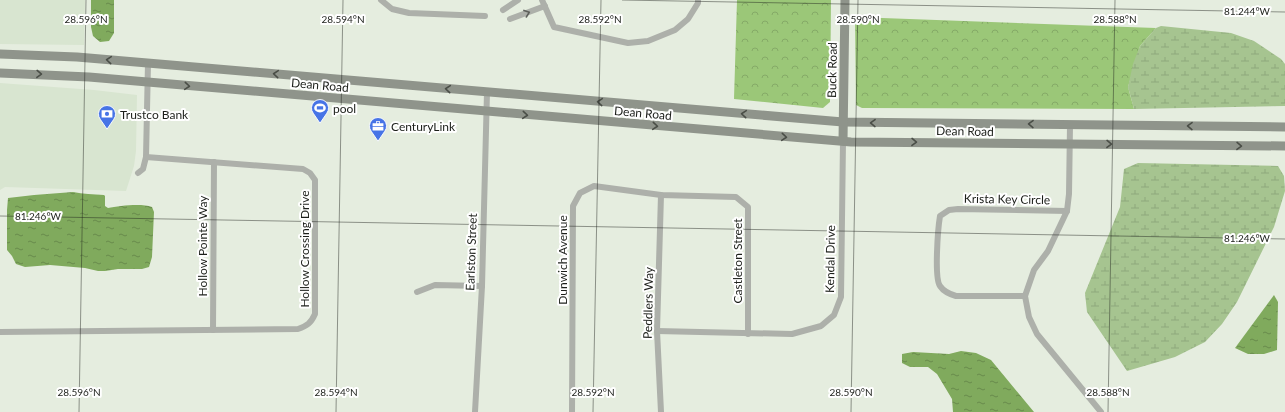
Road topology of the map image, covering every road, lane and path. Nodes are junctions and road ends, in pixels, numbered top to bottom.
1 (381, 0) edge
2 (518, 0) edge
3 (542, 0) edge
4 (698, 0) edge
5 (845, 0) edge
6 (545, 6) junction
7 (503, 10) dead end
8 (486, 16) dead end
9 (510, 19) dead end
10 (0, 54) edge
11 (148, 63) junction
12 (0, 73) edge
13 (148, 82) junction
14 (487, 92) junction
15 (486, 111) junction
16 (843, 122) junction
17 (1070, 125) junction
18 (1285, 127) edge
19 (843, 141) junction
20 (1070, 144) junction
21 (1285, 146) edge
22 (146, 157) junction
23 (214, 162) junction
24 (138, 173) dead end
25 (661, 195) junction
26 (1067, 211) junction
27 (482, 286) junction
28 (417, 292) dead end
29 (1025, 296) junction
30 (213, 330) junction
31 (657, 331) junction
32 (0, 332) edge
33 (748, 334) junction
34 (475, 412) edge
35 (572, 412) edge
36 (661, 412) edge
37 (1101, 412) edge

1 - 8 street
2 - 7 street
3 - 6 street
4 - 6 street
5 - 16 main road, Buck Road
9 -> 6 street
11 -> 10 main road, Dean Road
11 - 13 street
14 -> 11 main road, Dean Road
12 -> 13 main road, Dean Road
13 -> 15 main road, Dean Road
13 - 22 street
14 - 15 street, Earlston Street
16 -> 14 main road, Dean Road
15 -> 19 main road, Dean Road
15 - 27 street, Earlston Street
17 -> 16 main road, Dean Road
16 - 19 main road, Buck Road
18 -> 17 main road, Dean Road
17 - 20 street
19 -> 20 main road, Dean Road
19 - 33 street, Kendal Drive
20 -> 21 main road, Dean Road
20 - 26 street
22 - 23 street, Hollow Crossing Drive
22 - 24 street
23 - 30 street, Hollow Pointe Way
23 - 30 street, Hollow Crossing Drive
25 - 31 street, Peddlers Way
25 - 33 street, Castleton Street
25 - 35 street, Dunwich Avenue
26 - 29 street
26 - 29 street, Krista Key Circle
27 - 28 street
27 - 34 street, Earlston Street
29 - 37 street
30 - 32 street, Hollow Crossing Drive
31 - 33 street, Kendal Drive
31 - 36 street, Peddlers Way

